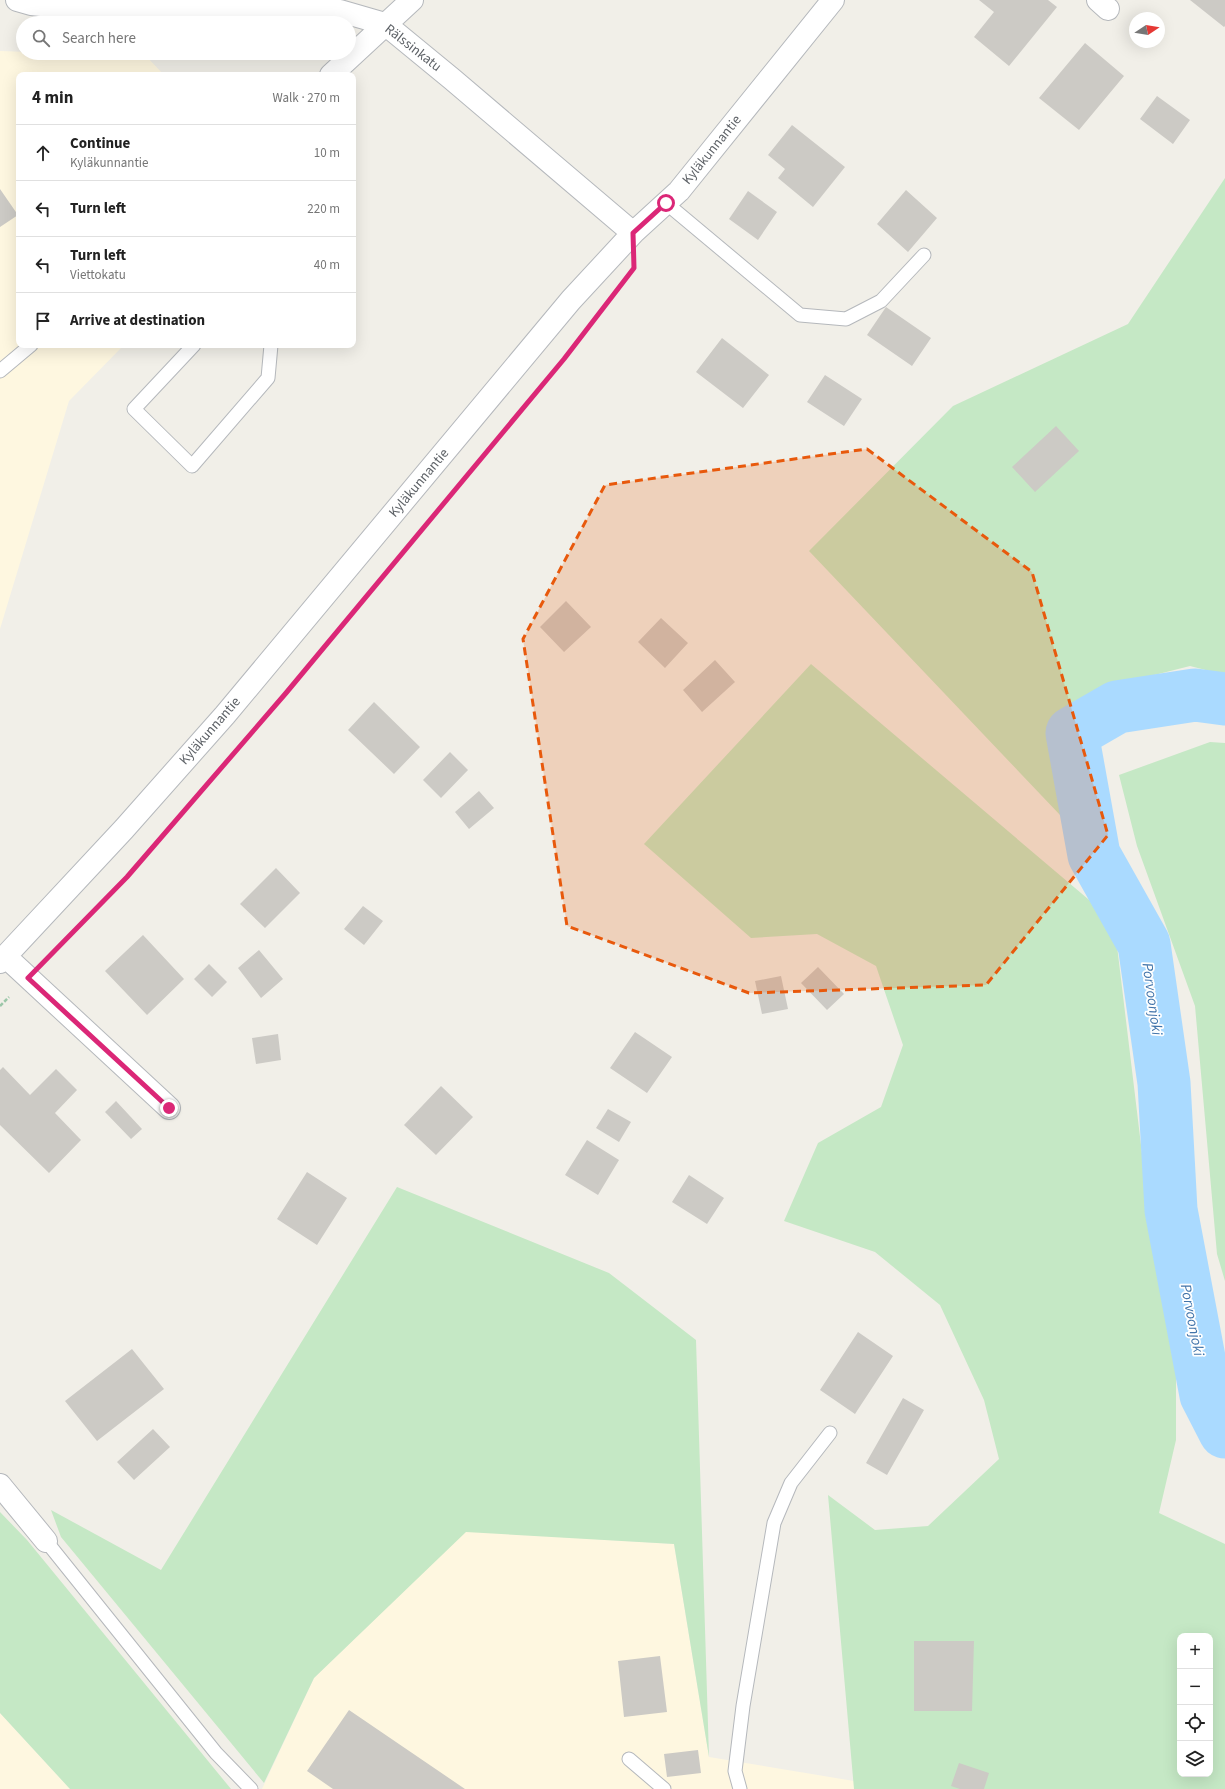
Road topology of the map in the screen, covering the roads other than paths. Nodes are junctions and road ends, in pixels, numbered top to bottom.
1 (17, 0) edge
2 (412, 0) edge
3 (833, 0) edge
4 (355, 16) edge
5 (356, 16) edge
6 (385, 24) junction
7 (356, 51) edge
8 (346, 60) edge
9 (333, 72) edge
10 (666, 203) junction
11 (633, 233) junction
12 (924, 256) dead end
13 (28, 348) edge
14 (191, 348) edge
15 (271, 348) edge
16 (0, 372) edge
17 (3, 959) edge
18 (169, 1108) dead end
19 (830, 1433) dead end
20 (0, 1485) edge
21 (46, 1541) joint
22 (629, 1759) dead end
23 (251, 1789) edge
24 (664, 1789) edge
25 (740, 1789) edge

1 - 4 street, Rälssinkatu
2 - 6 street
3 - 10 street, Kyläkunnantie
5 - 6 street, Rälssinkatu
6 - 7 street
6 - 11 street, Rälssinkatu
8 - 9 street
10 - 11 street, Kyläkunnantie
10 - 12 lane
11 - 17 street, Kyläkunnantie
13 - 16 lane
14 - 15 lane
17 - 18 street
19 - 25 lane
20 - 21 street
21 - 23 lane
22 - 24 lane

